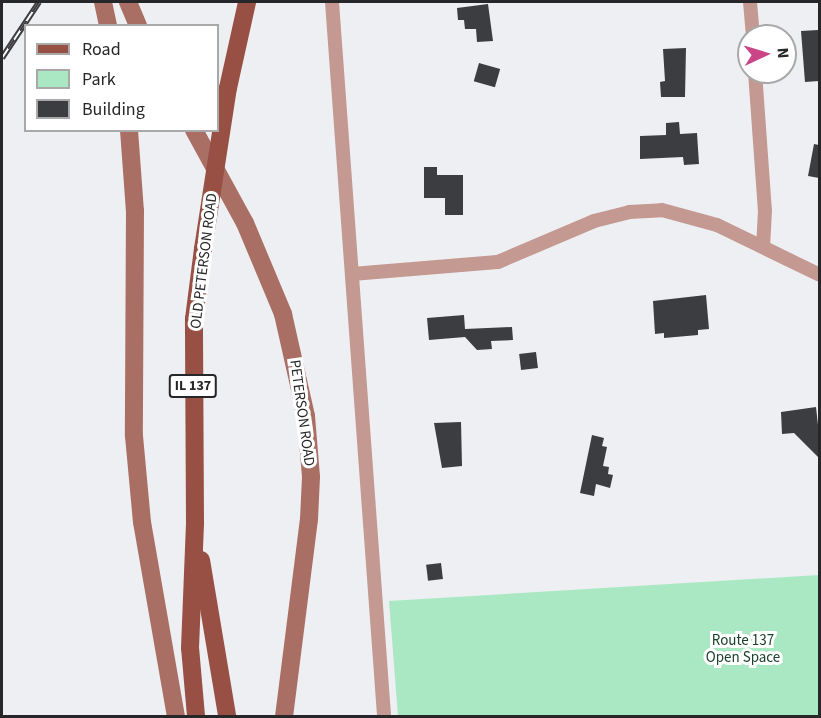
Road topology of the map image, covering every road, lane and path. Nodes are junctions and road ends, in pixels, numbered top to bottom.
1 (103, 2) edge
2 (128, 2) edge
3 (247, 2) edge
4 (332, 2) edge
5 (750, 2) edge
6 (108, 24) edge
7 (137, 24) edge
8 (752, 24) edge
9 (756, 84) edge
10 (129, 132) edge
11 (195, 132) edge
12 (763, 247) junction
13 (352, 274) junction
14 (819, 275) edge
15 (195, 523) junction
16 (176, 717) edge
17 (196, 717) edge
18 (227, 717) edge
19 (284, 717) edge
20 (384, 717) edge

1 - 6 main road
2 - 7 main road
3 - 15 main road, OLD PETERSON ROAD / IL 137, bridge
4 - 13 street
5 - 8 street
9 - 12 street
10 - 16 main road
11 - 19 main road, PETERSON ROAD
12 - 13 street
12 - 14 street
13 - 20 street
15 - 17 main road, IL 137
15 - 18 main road, IL 137

